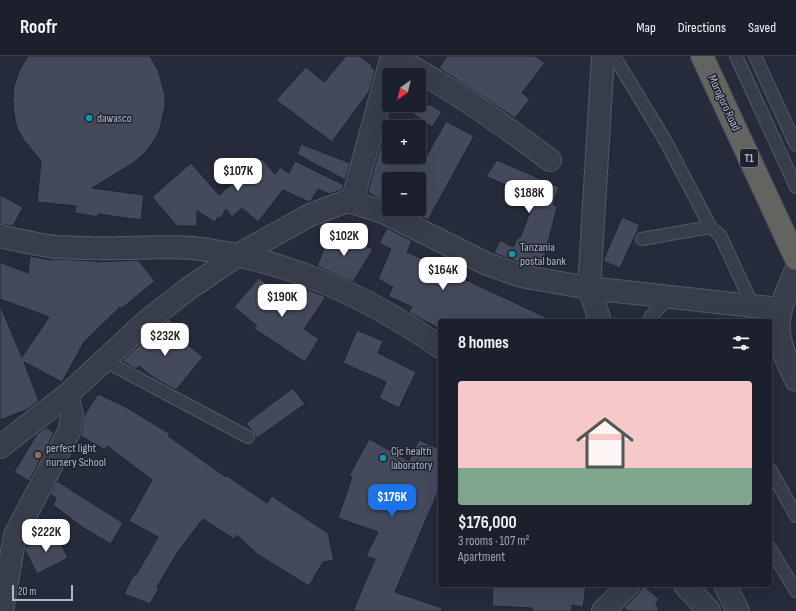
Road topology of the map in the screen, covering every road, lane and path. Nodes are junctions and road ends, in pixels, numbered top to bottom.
1 (603, 56) edge
2 (614, 56) edge
3 (702, 56) edge
4 (736, 56) edge
5 (755, 56) edge
6 (796, 145) edge
7 (550, 160) dead end
8 (796, 187) edge
9 (352, 202) junction
10 (711, 228) junction
11 (0, 236) edge
12 (642, 239) dead end
13 (238, 255) junction
14 (796, 259) edge
15 (796, 270) edge
16 (589, 288) junction
17 (670, 297) junction
18 (753, 306) junction
19 (780, 309) junction
20 (599, 319) edge
21 (650, 319) edge
22 (438, 346) edge
23 (105, 361) junction
24 (796, 380) edge
25 (67, 396) junction
26 (248, 437) dead end
27 (0, 447) edge
28 (772, 473) edge
29 (796, 516) edge
30 (772, 551) edge
31 (627, 587) edge
32 (687, 587) edge
33 (726, 587) edge
34 (795, 588) edge
35 (2, 611) edge
36 (603, 611) edge
37 (709, 611) edge
38 (738, 611) edge

1 - 16 street
2 - 10 lane
3 - 14 highway, Morogoro Road / T1
4 - 8 lane
5 - 6 lane
7 - 9 street
9 - 13 street
9 - 16 street
10 - 12 lane
10 - 18 lane
11 - 13 street
13 - 22 street
13 - 23 street
15 - 19 street
16 - 17 street
16 - 20 street
17 - 18 street
17 - 21 lane
18 - 19 street
19 - 24 street
23 - 25 street
23 - 26 lane
25 - 27 street
25 - 35 street
28 - 29 lane
30 - 34 lane
31 - 36 street
32 - 37 street
33 - 38 street

